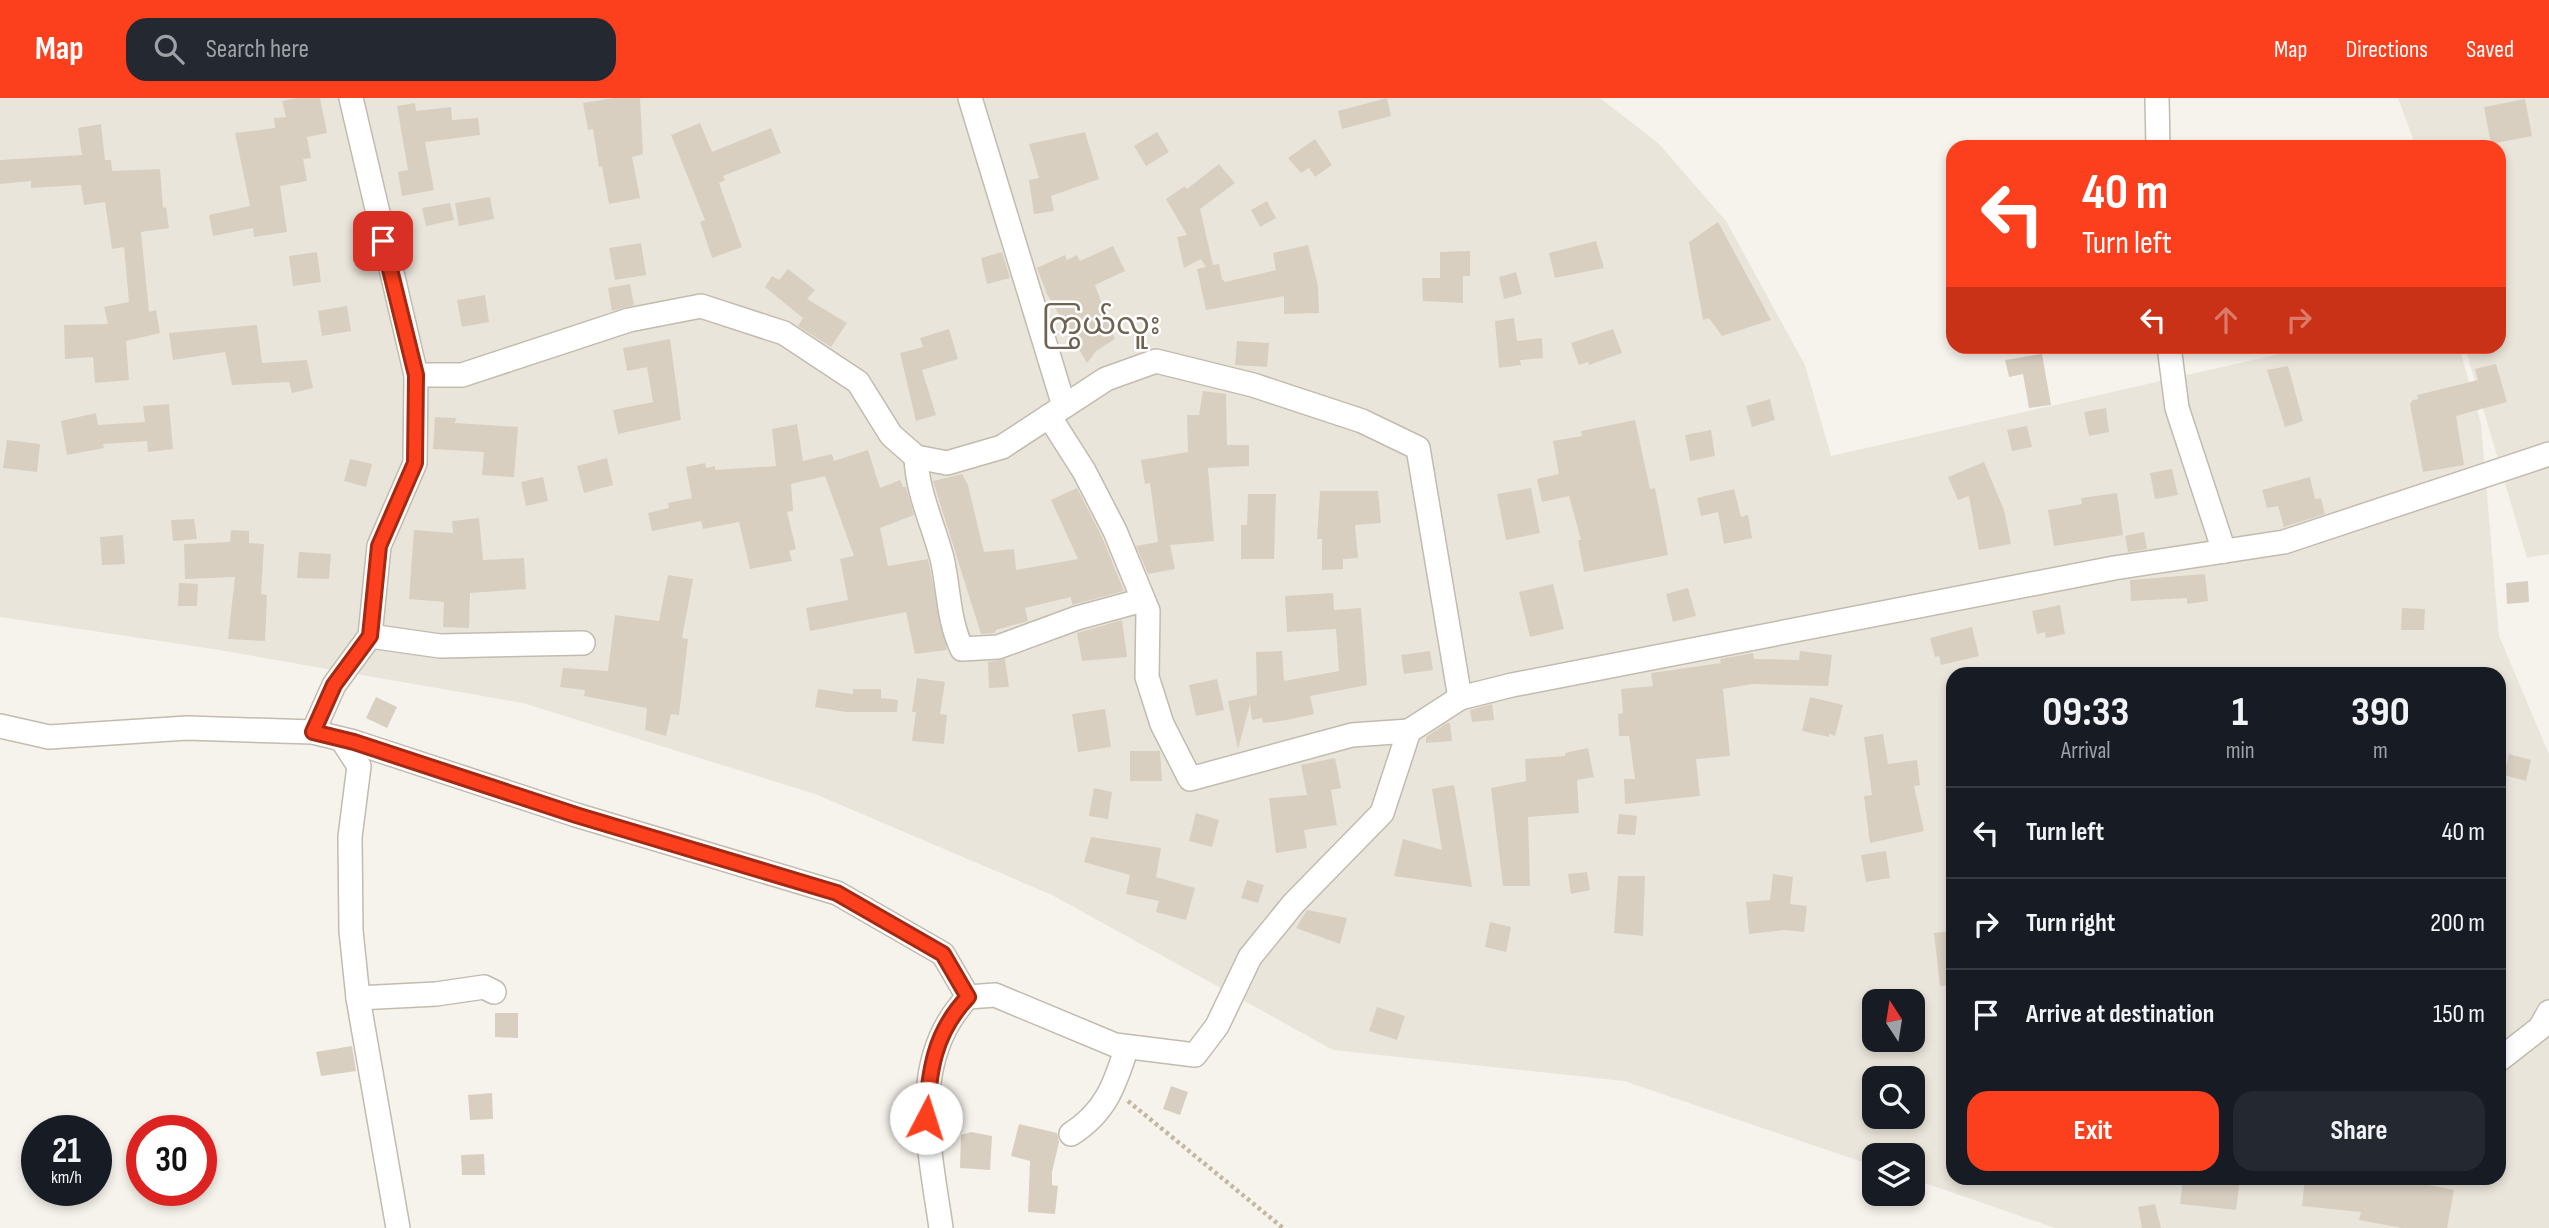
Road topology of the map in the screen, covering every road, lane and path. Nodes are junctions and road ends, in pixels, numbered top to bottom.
1 (351, 98) edge
2 (970, 98) edge
3 (2157, 98) edge
4 (2158, 140) edge
5 (2170, 354) edge
6 (416, 375) junction
7 (1057, 411) junction
8 (2549, 454) edge
9 (916, 457) junction
10 (2224, 551) junction
11 (1143, 600) junction
12 (370, 636) junction
13 (583, 643) dead end
14 (1460, 698) junction
15 (0, 726) edge
16 (1409, 731) junction
17 (313, 732) junction
18 (342, 740) junction
19 (494, 992) dead end
20 (968, 997) junction
21 (358, 998) junction
22 (2549, 1012) edge
23 (1127, 1046) junction
24 (2506, 1055) edge
25 (1113, 1089) junction
26 (1071, 1133) dead end
27 (398, 1228) edge
28 (941, 1228) edge
29 (1283, 1228) edge

1 - 6 street
2 - 7 street
3 - 4 street
5 - 10 street
6 - 9 street
6 - 12 street
7 - 9 street
7 - 11 street
7 - 14 street
8 - 10 street
9 - 11 street
10 - 14 street
11 - 16 street
12 - 13 street
12 - 17 street
14 - 16 street
15 - 17 street
16 - 23 street
17 - 18 street
18 - 20 street
18 - 21 street
19 - 21 street
20 - 23 street
20 - 28 street
21 - 27 street
22 - 24 street
23 - 25 street
25 - 26 street
25 - 29 path

